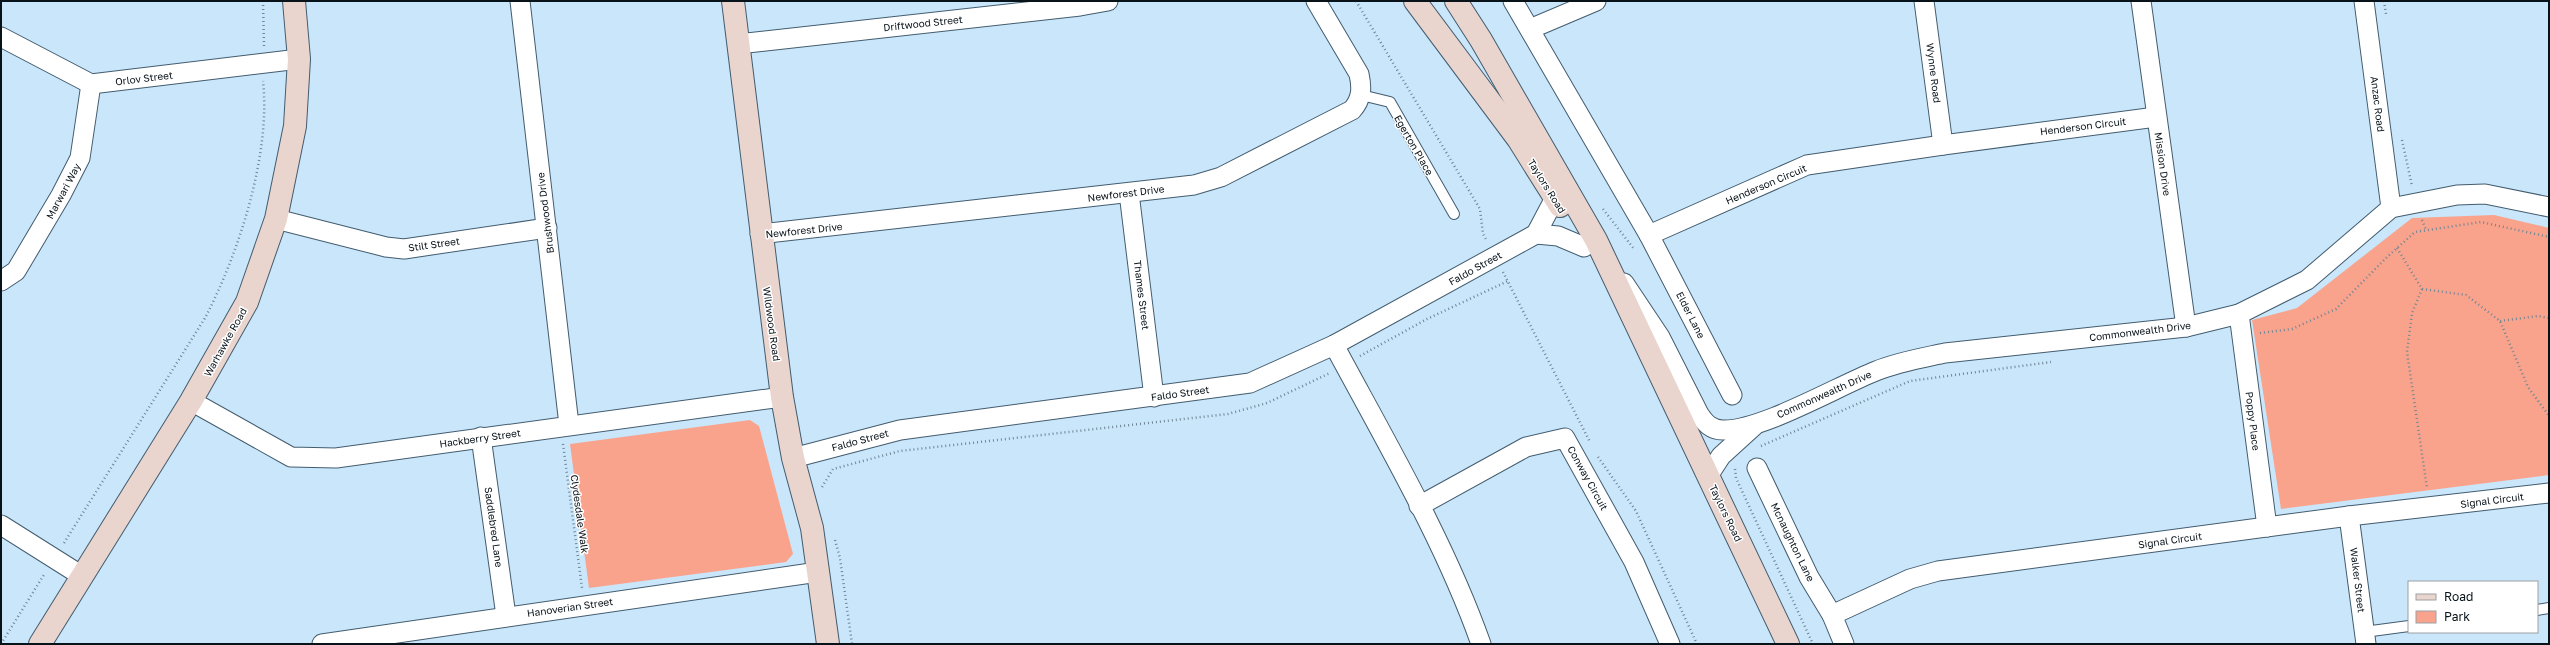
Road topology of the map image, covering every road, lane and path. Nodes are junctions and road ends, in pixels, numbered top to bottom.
1 (263, 1) edge
2 (294, 1) edge
3 (520, 1) edge
4 (733, 1) edge
5 (1108, 1) edge
6 (1316, 1) edge
7 (1356, 1) edge
8 (1415, 1) edge
9 (1456, 1) edge
10 (1513, 1) edge
11 (1596, 1) edge
12 (1924, 1) edge
13 (2141, 1) edge
14 (2364, 1) edge
15 (2384, 1) edge
16 (2386, 16) dead end
17 (1530, 29) junction
18 (1, 37) edge
19 (738, 44) junction
20 (299, 59) junction
21 (262, 63) junction
22 (92, 84) junction
23 (1361, 95) junction
24 (2156, 117) junction
25 (2402, 137) dead end
26 (1943, 144) junction
27 (1129, 193) junction
28 (1555, 198) junction
29 (2416, 203) junction
30 (2549, 207) edge
31 (2391, 208) junction
32 (1454, 214) dead end
33 (276, 218) junction
34 (547, 228) junction
35 (2426, 230) dead end
36 (760, 234) junction
37 (1536, 234) junction
38 (1649, 235) junction
39 (1590, 244) junction
40 (2397, 248) dead end
41 (1495, 257) junction
42 (1, 281) edge
43 (1508, 281) junction
44 (2422, 289) junction
45 (2239, 314) junction
46 (2549, 318) edge
47 (2500, 321) junction
48 (2186, 327) junction
49 (1334, 345) junction
50 (1345, 365) junction
51 (1732, 395) dead end
52 (782, 397) junction
53 (1154, 397) junction
54 (191, 401) junction
55 (2549, 416) edge
56 (569, 425) junction
57 (1755, 425) junction
58 (481, 438) junction
59 (1593, 448) dead end
60 (1597, 454) dead end
61 (793, 458) junction
62 (1757, 468) dead end
63 (1708, 476) junction
64 (2549, 493) edge
65 (822, 495) dead end
66 (1419, 506) junction
67 (2430, 507) junction
68 (2349, 516) junction
69 (1, 525) edge
70 (2267, 527) junction
71 (834, 536) dead end
72 (54, 558) junction
73 (818, 572) junction
74 (82, 576) junction
75 (585, 606) junction
76 (2549, 608) edge
77 (2538, 610) edge
78 (1832, 615) junction
79 (506, 616) junction
80 (2408, 626) edge
81 (2365, 638) edge
82 (1, 644) edge
83 (40, 644) edge
84 (322, 644) edge
85 (828, 644) edge
86 (852, 644) edge
87 (1481, 644) edge
88 (1670, 644) edge
89 (1697, 644) edge
90 (1788, 644) edge
91 (1844, 644) edge

1 - 21 path
2 - 20 street, Warhawke Road
3 - 34 street, Brushwood Drive
4 - 19 street, Wildwood Road
5 - 19 street, Driftwood Street
6 - 23 street
7 - 41 path
8 - 28 street, Taylors Road
9 - 39 street, Taylors Road
10 - 17 street
11 - 17 street
12 - 26 street, Wynne Road
13 - 24 street, Mission Drive
14 - 31 street, Anzac Road
15 - 16 path
17 - 38 street
18 - 22 street
19 - 36 street, Wildwood Road
20 - 21 street, Orlov Street
20 - 33 street, Warhawke Road
21 - 22 street, Orlov Street
21 - 72 path
22 - 42 street, Marwari Way
23 - 27 street, Newforest Drive
23 - 32 lane, Egerton Place
24 - 26 street, Henderson Circuit
24 - 48 street, Mission Drive
25 - 29 path
26 - 38 street, Henderson Circuit
27 - 36 street, Newforest Drive
27 - 53 street, Thames Street
28 - 37 street
28 - 39 street, Taylors Road
29 - 30 street, Commonwealth Drive
29 - 31 street, Commonwealth Drive
29 - 35 path
31 - 45 street, Commonwealth Drive
33 - 34 street, Stilt Street
33 - 54 street, Warhawke Road
34 - 56 street, Brushwood Drive
36 - 52 street, Wildwood Road
37 - 39 street
37 - 41 street, Faldo Street
38 - 51 street, Elder Lane
39 - 57 street, Commonwealth Drive
39 - 63 street, Taylors Road
40 - 44 path
41 - 43 path
41 - 49 street, Faldo Street
43 - 50 path
43 - 59 path
44 - 47 path
44 - 67 path
45 - 48 street, Commonwealth Drive
45 - 70 street, Poppy Place
46 - 47 path
47 - 55 path
48 - 57 street, Commonwealth Drive
49 - 50 street
49 - 53 street, Faldo Street
50 - 65 path
50 - 66 street
52 - 56 street, Hackberry Street
52 - 61 street, Wildwood Road
53 - 61 street, Faldo Street
54 - 58 street, Hackberry Street
54 - 74 street, Warhawke Road
56 - 58 street, Hackberry Street
56 - 75 path, Clydesdale Walk
57 - 63 street, Commonwealth Drive
58 - 79 street, Saddlebred Lane
60 - 89 path
61 - 73 street, Wildwood Road
62 - 78 street, Mcnaughton Lane
63 - 90 street, Taylors Road
64 - 67 street, Signal Circuit
66 - 87 street
66 - 88 street, Conway Circuit
67 - 68 street, Signal Circuit
68 - 70 street, Signal Circuit
68 - 81 street, Walker Street
69 - 72 street
70 - 78 street, Signal Circuit
71 - 86 path
72 - 74 street
72 - 82 path
73 - 75 street, Hanoverian Street
73 - 85 street, Wildwood Road
74 - 83 street, Warhawke Road
75 - 79 street, Hanoverian Street
76 - 77 lane
78 - 91 street
79 - 84 street, Hanoverian Street
80 - 81 lane

